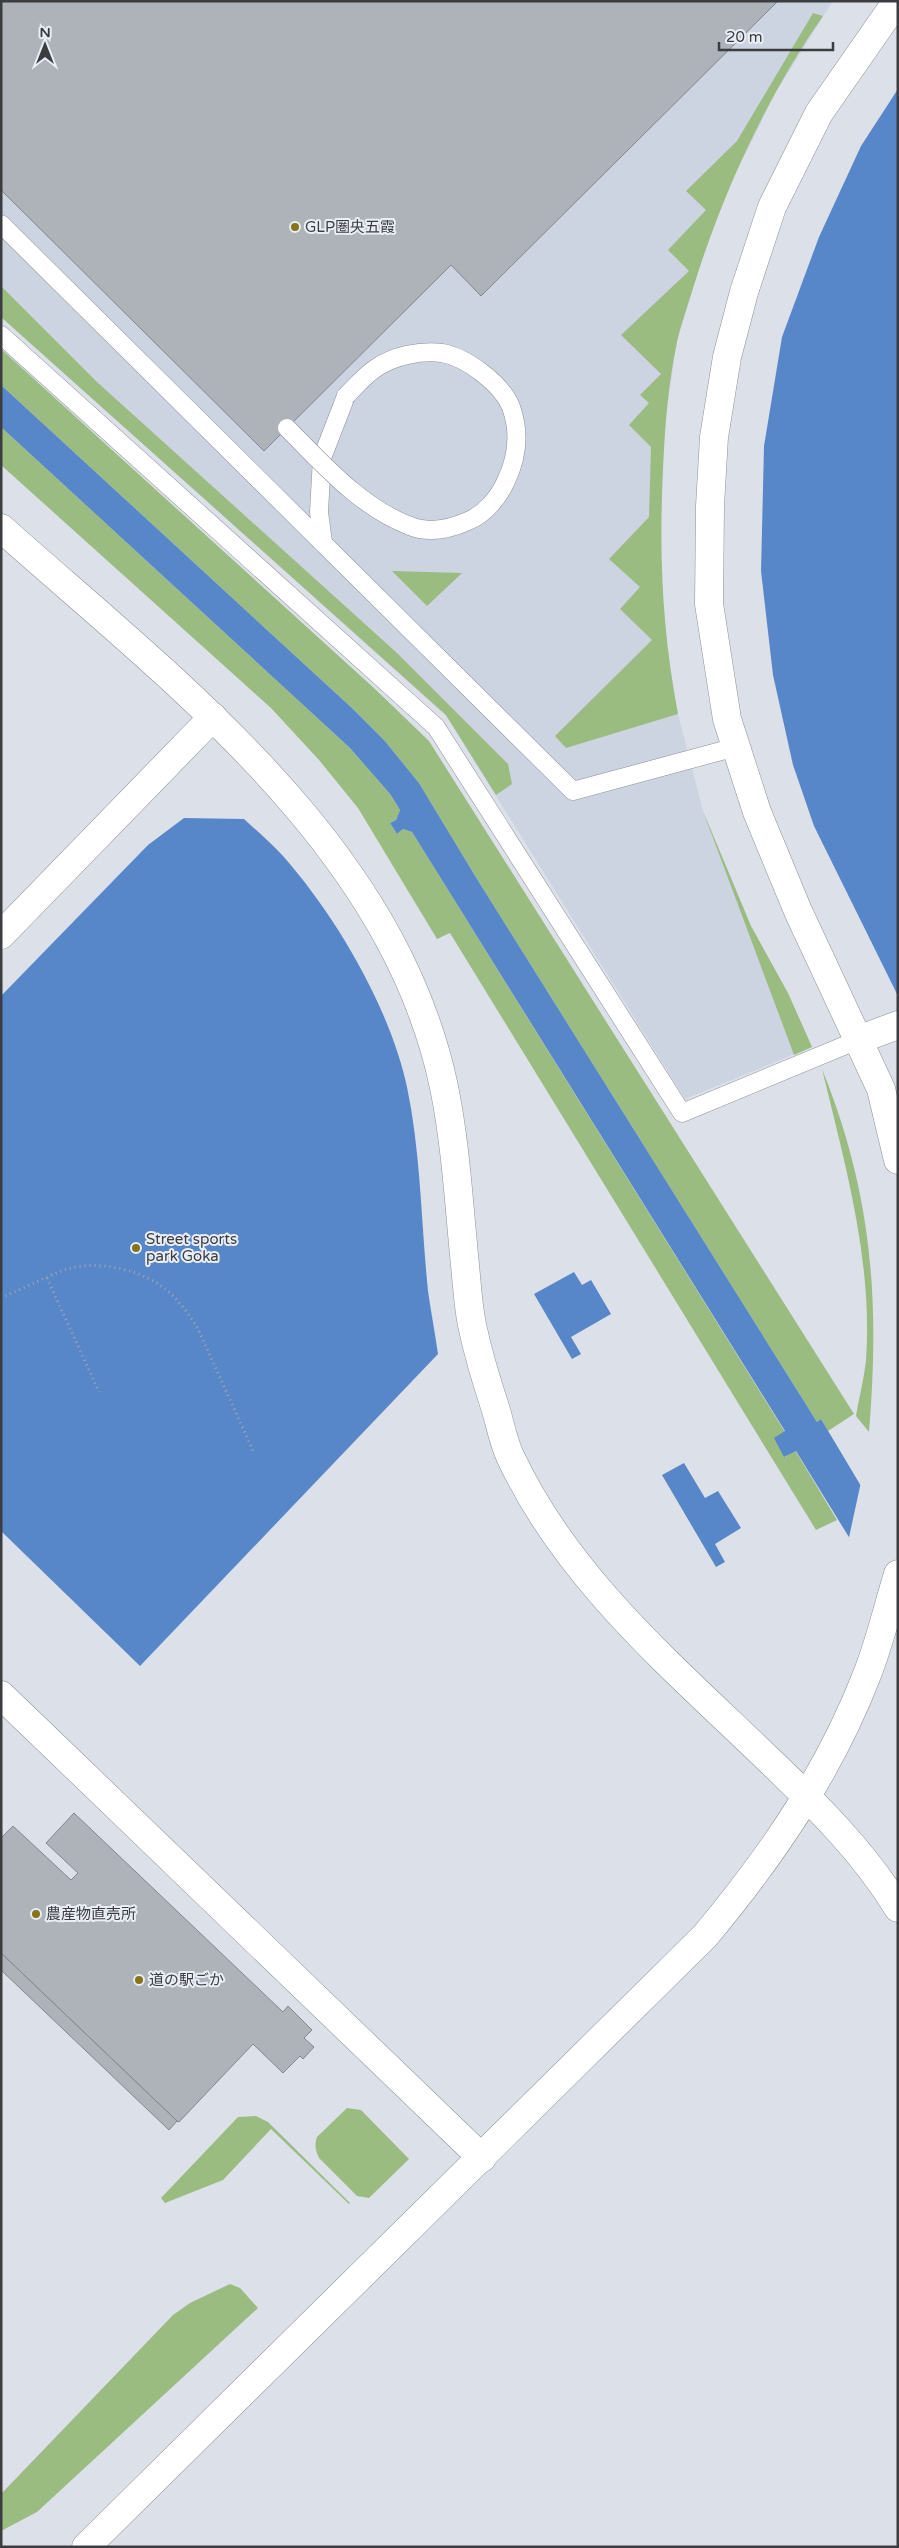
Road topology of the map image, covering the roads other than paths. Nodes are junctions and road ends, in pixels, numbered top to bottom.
1 (898, 1) edge
2 (1, 224) edge
3 (1, 334) edge
4 (287, 428) dead end
5 (1, 528) edge
6 (323, 544) junction
7 (213, 717) junction
8 (736, 747) junction
9 (1, 935) edge
10 (898, 1025) edge
11 (858, 1040) junction
12 (898, 1160) edge
13 (898, 1574) edge
14 (1, 1695) edge
15 (808, 1797) junction
16 (898, 1908) edge
17 (482, 2158) junction
18 (86, 2547) edge

1 - 8 street
2 - 6 lane
3 - 11 lane
4 - 6 lane, bridge
5 - 7 street
6 - 8 lane
7 - 9 street
7 - 15 street
8 - 11 street
10 - 11 street
11 - 12 street
13 - 15 street
14 - 17 street
15 - 16 street
15 - 17 street
17 - 18 street

